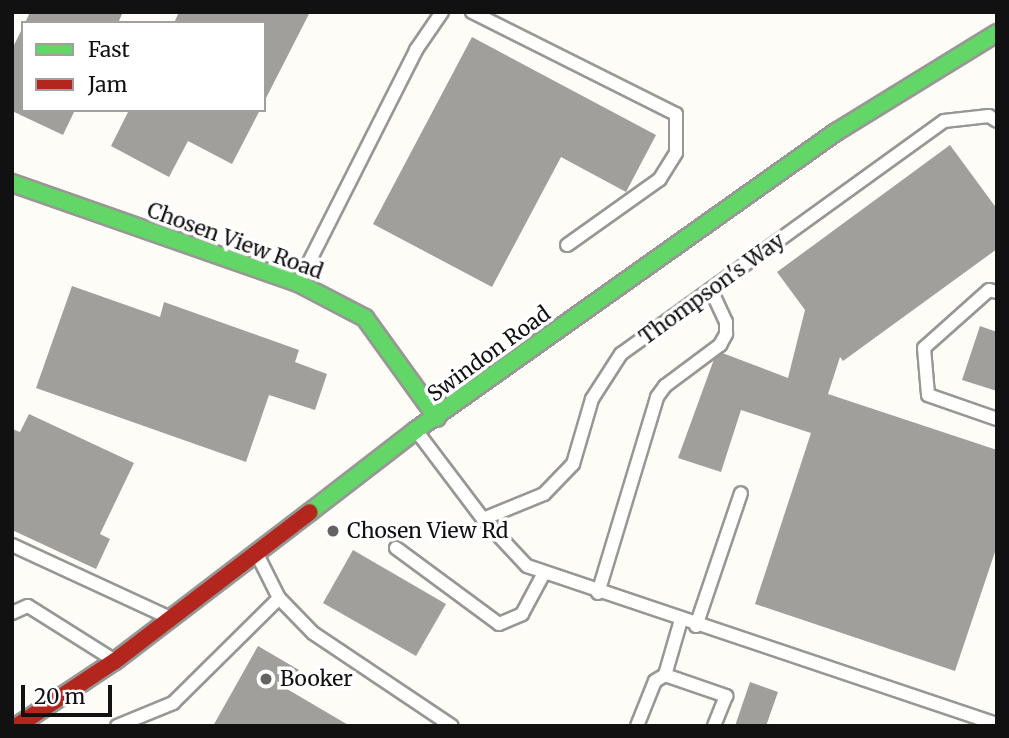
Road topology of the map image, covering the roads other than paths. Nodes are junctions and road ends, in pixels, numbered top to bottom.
1 (442, 12) edge
2 (472, 12) edge
3 (997, 33) edge
4 (997, 121) edge
5 (12, 183) edge
6 (567, 245) dead end
7 (298, 283) junction
8 (711, 290) junction
9 (997, 292) edge
10 (437, 418) junction
11 (997, 419) edge
12 (416, 430) junction
13 (741, 493) dead end
14 (483, 519) junction
15 (12, 545) edge
16 (396, 548) dead end
17 (256, 552) junction
18 (544, 573) junction
19 (598, 593) junction
20 (279, 598) junction
21 (12, 614) edge
22 (169, 618) junction
23 (681, 620) junction
24 (696, 626) junction
25 (115, 661) junction
26 (666, 675) junction
27 (997, 724) edge
28 (17, 726) edge
29 (117, 726) edge
30 (453, 726) edge
31 (637, 726) edge
32 (714, 726) edge

1 - 7 lane
2 - 6 lane
3 - 10 street, Swindon Road
4 - 8 lane, Thompson's Way
5 - 7 street, Chosen View Road
7 - 10 street, Chosen View Road
8 - 14 lane, Thompson's Way
8 - 19 lane
9 - 11 lane
10 - 12 street, Swindon Road
12 - 14 lane
12 - 17 street, Swindon Road
13 - 24 lane
14 - 18 lane
15 - 22 lane
16 - 18 lane
17 - 20 lane
17 - 22 street, Swindon Road
18 - 19 lane
19 - 23 lane
20 - 29 lane
20 - 30 lane
21 - 25 lane
22 - 25 street, Swindon Road
23 - 24 lane
23 - 26 lane
24 - 27 lane
25 - 28 street, Swindon Road
26 - 31 lane
26 - 32 lane

